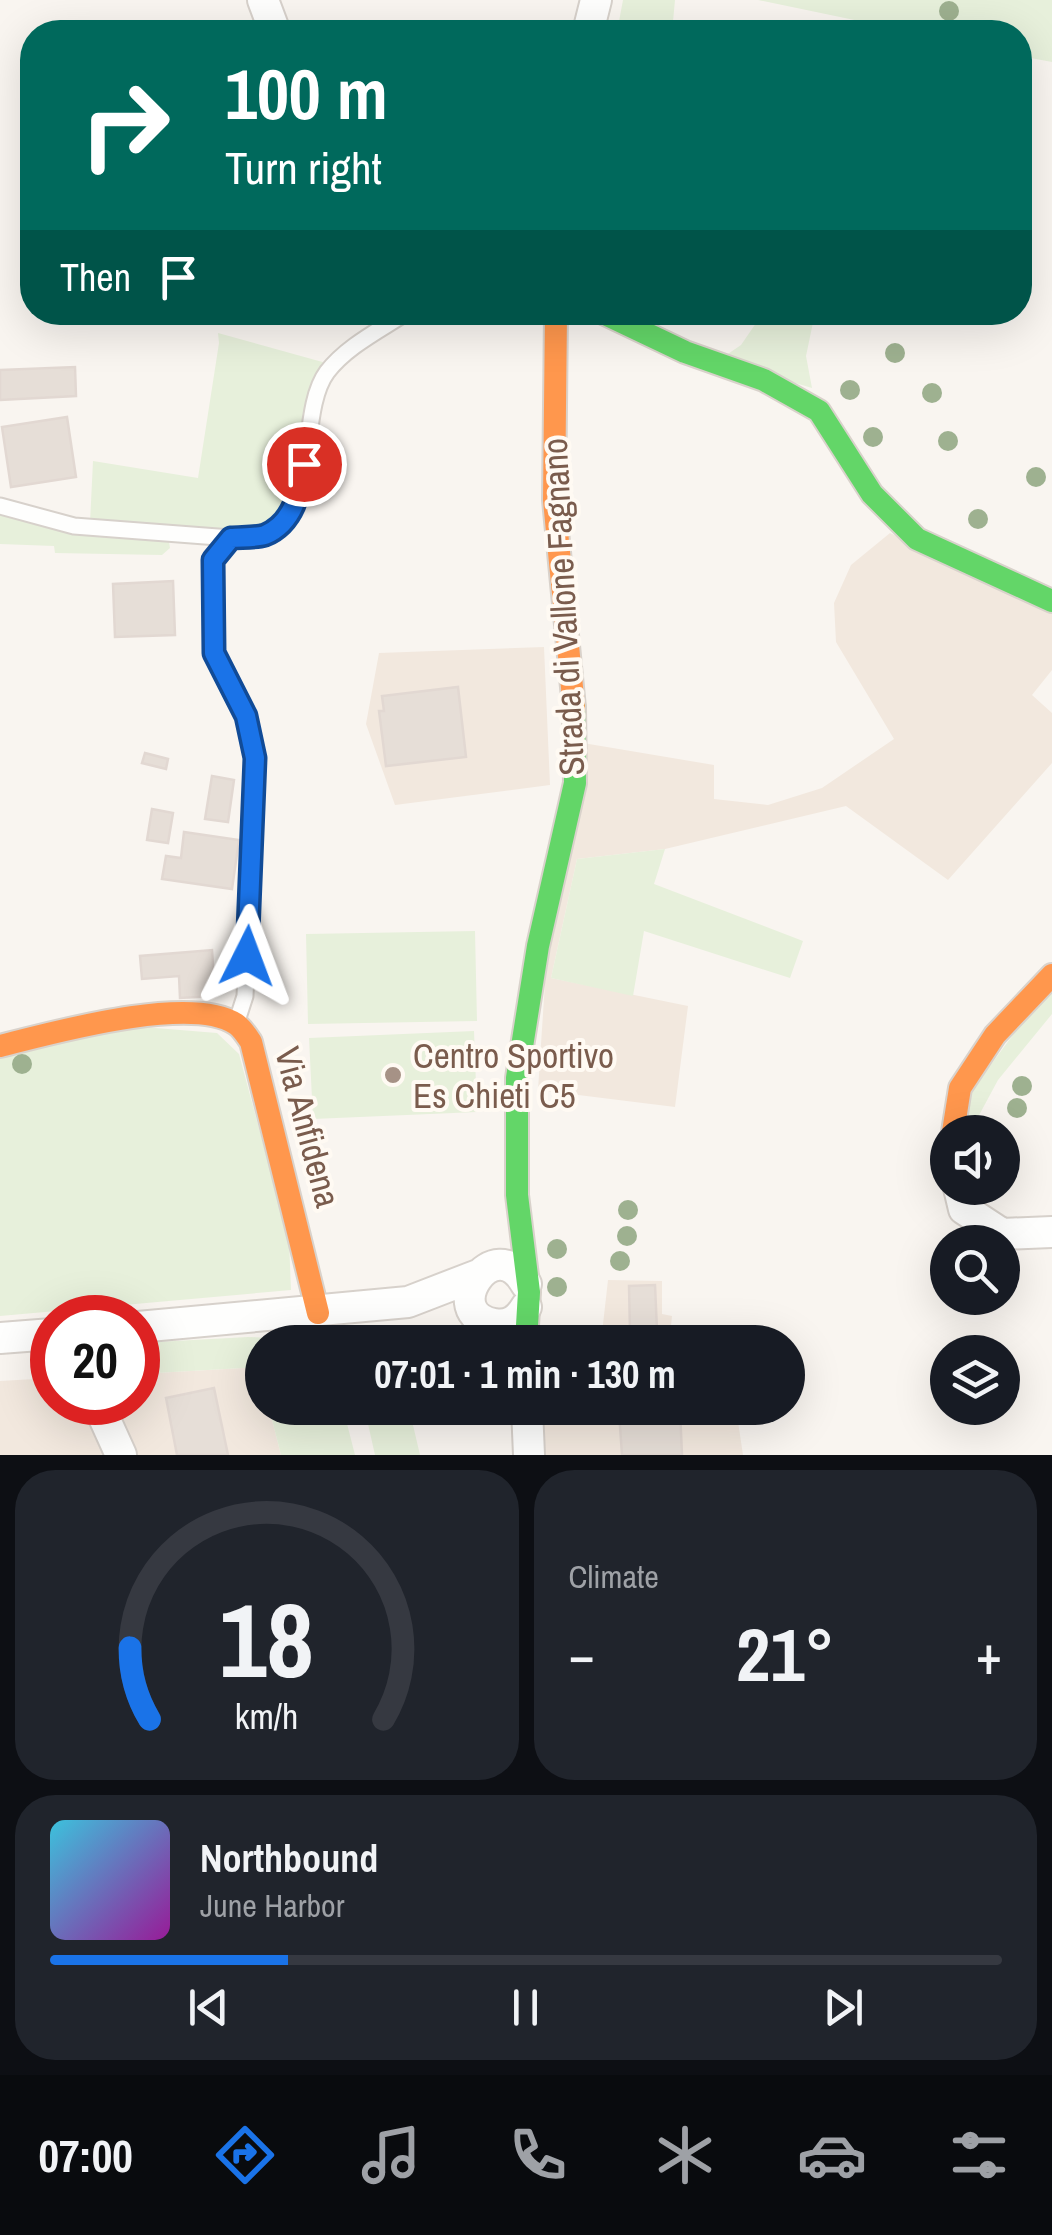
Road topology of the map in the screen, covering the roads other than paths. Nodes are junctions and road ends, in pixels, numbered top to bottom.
1 (387, 325) edge
2 (556, 325) edge
3 (628, 325) edge
4 (0, 506) edge
5 (231, 538) junction
6 (1052, 601) edge
7 (1052, 975) edge
8 (236, 1024) junction
9 (0, 1046) edge
10 (956, 1115) edge
11 (517, 1195) junction
12 (963, 1205) edge
13 (1052, 1232) edge
14 (483, 1271) junction
15 (526, 1295) junction
16 (408, 1302) junction
17 (318, 1313) junction
18 (160, 1325) edge
19 (483, 1325) edge
20 (489, 1325) edge
21 (501, 1325) edge
22 (526, 1325) edge
23 (30, 1336) edge
24 (0, 1338) edge
25 (107, 1425) edge
26 (528, 1425) edge
27 (121, 1455) edge
28 (529, 1455) edge

1 - 5 lane
2 - 11 street, Strada di Vallone Fagnano
3 - 6 street
4 - 5 lane
5 - 8 lane
7 - 10 street
8 - 9 street, Via Anfidena
8 - 17 street, Via Anfidena
11 - 14 street, Strada di Vallone Fagnano
11 - 15 street, Strada di Vallone Fagnano
12 - 13 street
14 - 15 street
14 - 16 street
14 - 20 street
15 - 21 street
15 - 22 street, Strada di Vallone Fagnano
16 - 17 street
16 - 19 street
17 - 18 street
23 - 24 street
25 - 27 street
26 - 28 street

